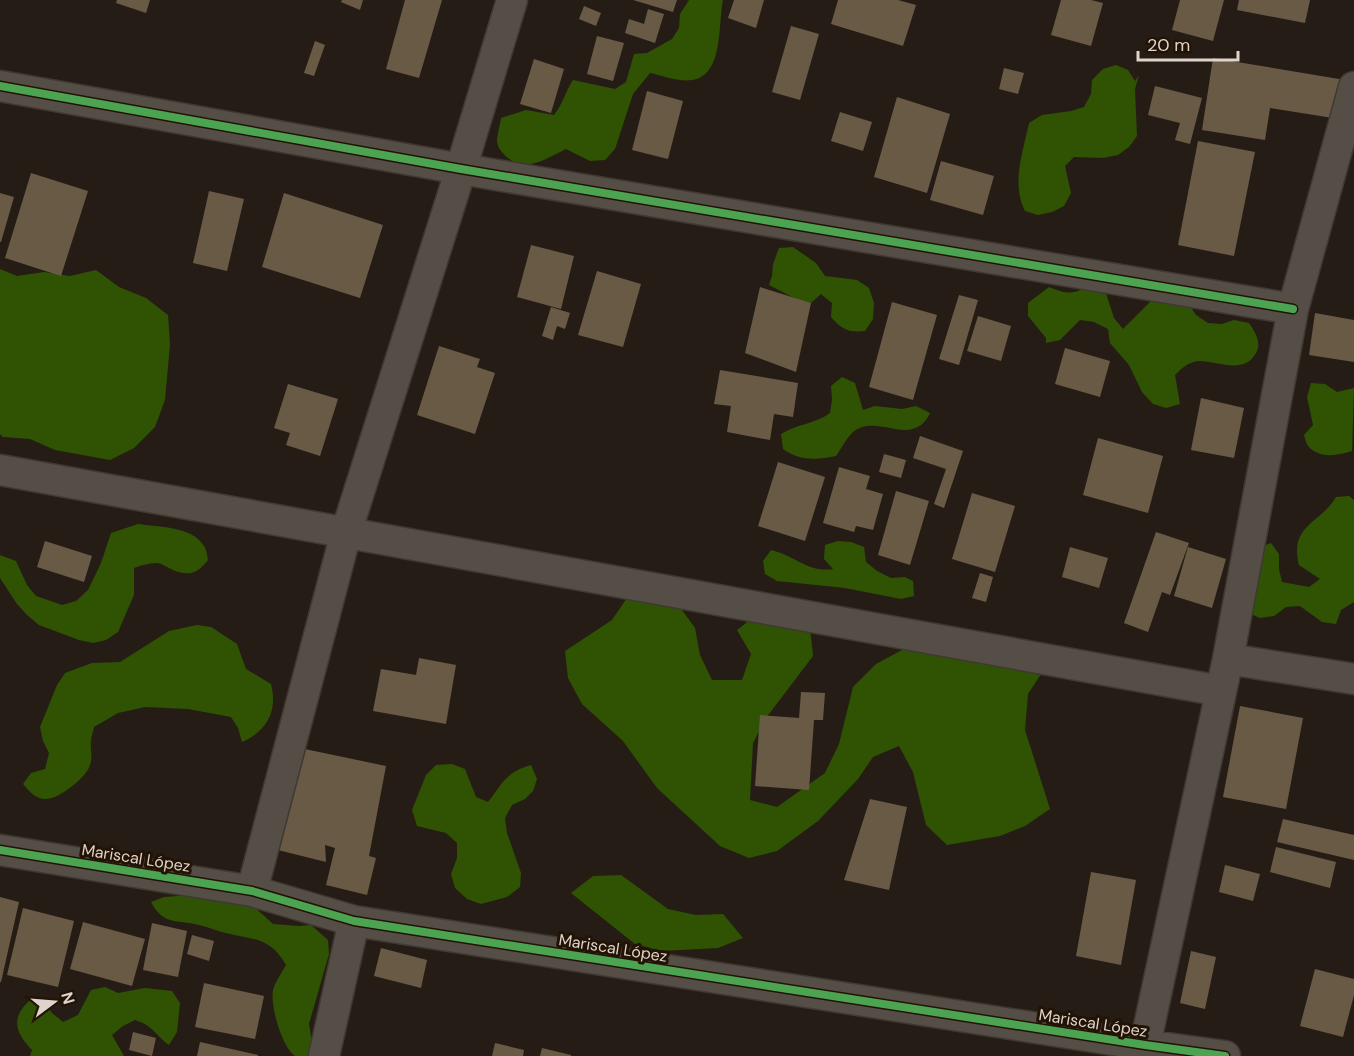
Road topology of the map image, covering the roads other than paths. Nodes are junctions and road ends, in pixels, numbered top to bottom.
1 (512, 0) edge
2 (0, 86) edge
3 (1354, 87) edge
4 (461, 169) junction
5 (1293, 309) junction
6 (0, 470) edge
7 (346, 533) junction
8 (1228, 659) junction
9 (1354, 679) edge
10 (1221, 691) junction
11 (0, 850) edge
12 (252, 891) junction
13 (354, 921) junction
14 (1145, 1045) junction
15 (324, 1056) edge
16 (1226, 1056) edge

1 - 4 street
2 - 4 street
3 - 5 street
4 - 5 street
4 - 7 street
5 - 8 street
6 - 7 street
7 - 10 street
7 - 12 street
8 - 9 street
8 - 10 street
10 - 14 street
11 - 12 street, Mariscal López
12 - 13 street, Mariscal López
13 - 14 street, Mariscal López
13 - 15 street
14 - 16 street, Mariscal López

